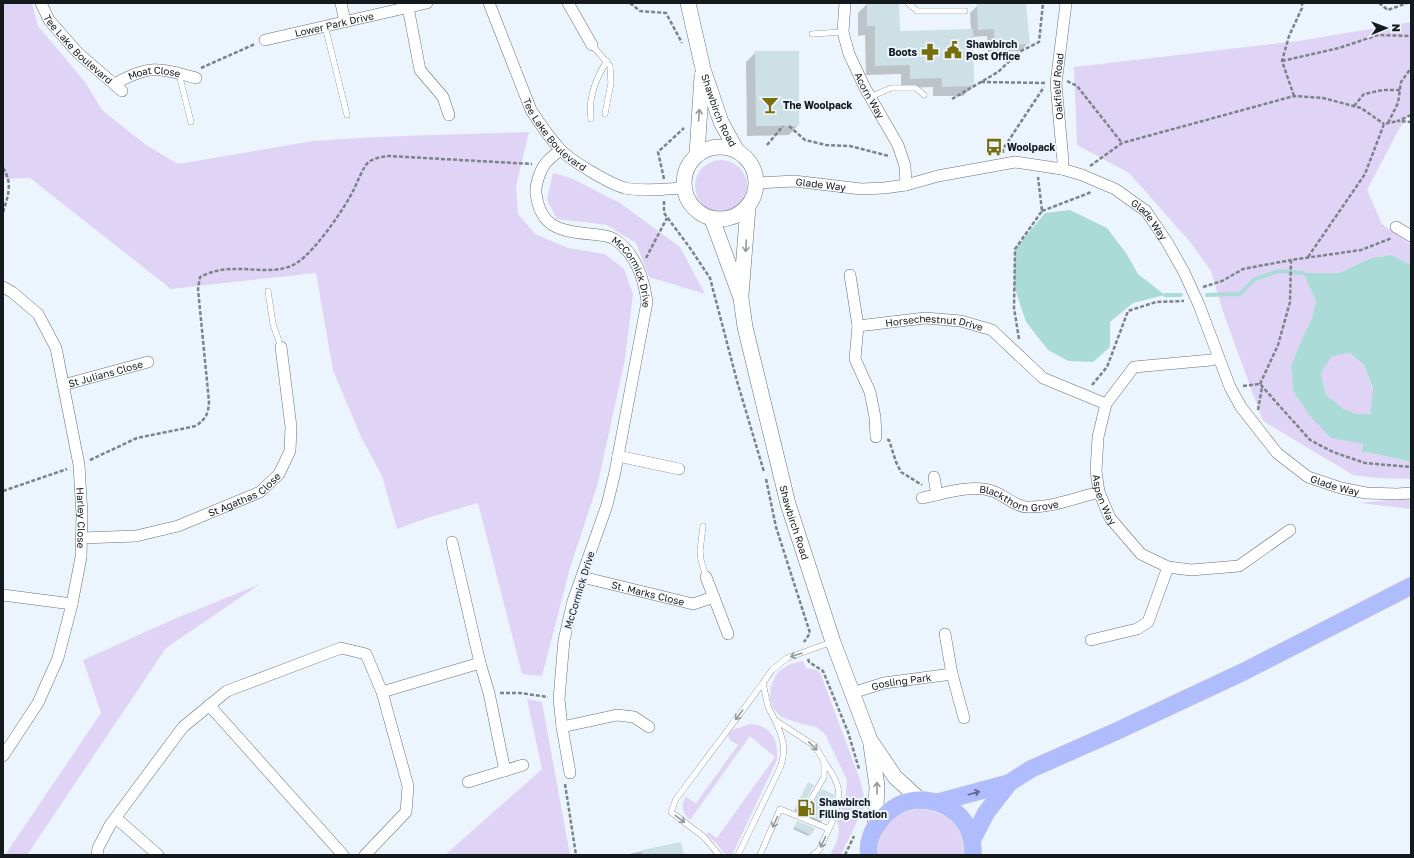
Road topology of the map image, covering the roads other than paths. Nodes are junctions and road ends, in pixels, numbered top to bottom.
1 (41, 3) edge
2 (341, 3) edge
3 (427, 3) edge
4 (490, 3) edge
5 (568, 3) edge
6 (688, 3) edge
7 (845, 3) edge
8 (908, 3) edge
9 (1066, 3) edge
10 (408, 7) junction
11 (965, 11) dead end
12 (345, 22) junction
13 (325, 26) junction
14 (843, 32) junction
15 (812, 34) dead end
16 (265, 40) road end
17 (592, 45) joint
18 (607, 61) junction
19 (703, 69) junction
20 (179, 73) junction
21 (196, 78) road end
22 (118, 88) joint
23 (924, 95) dead end
24 (870, 97) junction
25 (347, 114) dead end
26 (605, 114) dead end
27 (449, 115) dead end
28 (591, 119) dead end
29 (191, 122) dead end
30 (561, 150) junction
31 (737, 150) junction
32 (697, 154) junction
33 (1062, 169) junction
34 (756, 183) junction
35 (906, 185) junction
36 (683, 188) junction
37 (748, 207) junction
38 (712, 219) junction
39 (850, 275) dead end
40 (3, 287) edge
41 (268, 291) dead end
42 (741, 298) junction
43 (858, 326) junction
44 (281, 347) joint
45 (1218, 358) junction
46 (148, 362) dead end
47 (63, 385) junction
48 (1106, 404) junction
49 (876, 437) road end
50 (618, 456) junction
51 (679, 469) dead end
52 (1099, 492) junction
53 (1411, 493) edge
54 (922, 498) dead end
55 (703, 526) dead end
56 (1290, 530) dead end
57 (82, 538) junction
58 (452, 542) dead end
59 (1168, 567) junction
60 (582, 577) junction
61 (706, 577) joint
62 (1411, 586) edge
63 (3, 595) edge
64 (714, 597) junction
65 (72, 604) junction
66 (728, 634) dead end
67 (945, 634) dead end
68 (1091, 640) dead end
69 (833, 642) junction
70 (480, 663) junction
71 (952, 674) junction
72 (763, 683) junction
73 (382, 692) junction
74 (852, 693) junction
75 (209, 705) junction
76 (964, 718) dead end
77 (775, 720) junction
78 (562, 727) junction
79 (649, 727) dead end
80 (870, 740) junction
81 (3, 756) edge
82 (824, 761) junction
83 (523, 765) dead end
84 (505, 771) junction
85 (570, 773) road end
86 (468, 782) dead end
87 (1009, 783) junction
88 (919, 800) junction
89 (939, 802) junction
90 (801, 817) junction
91 (116, 818) junction
92 (875, 827) junction
93 (829, 829) junction
94 (973, 848) edge
95 (867, 854) edge
96 (97, 855) edge
97 (158, 855) edge
98 (343, 855) edge
99 (365, 855) edge
100 (719, 855) edge
101 (738, 855) edge
102 (760, 855) edge
103 (813, 855) edge

1 - 22 street, Tee Lake Boulevard
2 - 12 street
3 - 10 street, Lower Park Drive
4 - 30 street, Tee Lake Boulevard
5 - 17 street
6 - 19 main road, Shawbirch Road
7 - 14 street, Acorn Way
8 - 11 lane
9 - 33 street, Oakfield Road
10 - 12 street, Lower Park Drive
10 - 27 street
12 - 13 street, Lower Park Drive
13 - 16 street, Lower Park Drive
13 - 25 lane
14 - 15 lane
14 - 24 street, Acorn Way
17 - 18 lane
18 - 26 lane
18 - 28 lane
19 - 31 main road, Shawbirch Road
32 -> 19 main road, Shawbirch Road
20 - 21 street, Moat Close
20 - 22 street, Moat Close
20 - 29 lane
23 - 24 lane
24 - 35 street, Acorn Way
30 - 36 street, Tee Lake Boulevard
30 - 50 street, McCormick Drive
31 - 32 main road
31 - 34 main road
32 - 36 main road
33 - 35 street, Glade Way
33 - 45 street, Glade Way
34 - 35 street, Glade Way
34 - 37 main road
36 - 38 main road
37 - 38 main road
37 -> 42 main road, Shawbirch Road
38 - 42 main road, Shawbirch Road
39 - 43 street
40 - 47 street, Harley Close
41 - 44 lane
42 - 69 main road, Shawbirch Road
43 - 48 street, Horsechestnut Drive
43 - 49 street
44 - 57 street, St Agathas Close
45 - 48 street, Aspen Way
45 - 53 street, Glade Way
46 - 47 street, St Julians Close
47 - 57 street, Harley Close
48 - 52 street, Aspen Way
50 - 51 street
50 - 60 street, McCormick Drive
52 - 54 street, Blackthorn Grove
52 - 59 street, Aspen Way
55 - 61 lane
56 - 59 street, Aspen Way
57 - 65 street, Harley Close
58 - 70 street
59 - 68 street
60 - 64 street, St. Marks Close
60 - 78 street, McCormick Drive
61 - 64 street
62 - 87 main road
63 - 65 street
64 - 66 street
65 - 81 street, Harley Close
67 - 71 street
69 -> 72 lane
69 - 74 main road, Shawbirch Road
70 - 73 street
70 - 84 street
71 - 74 street, Gosling Park
71 - 76 street
72 - 77 lane
72 -> 100 lane
73 - 75 street
73 - 99 street
74 - 80 main road, Shawbirch Road
75 - 91 street
75 - 98 street
77 -> 82 lane
77 - 101 lane
78 - 79 street
78 - 85 street, McCormick Drive
80 - 88 main road, Shawbirch Road
92 -> 80 main road, Shawbirch Road
82 - 90 lane
82 - 93 lane
83 - 84 street
84 - 86 street
89 -> 87 main road
87 - 94 main road
88 - 89 main road
88 - 92 main road
89 - 94 main road
90 - 93 lane
90 -> 102 lane
91 - 96 street
91 - 97 street
92 - 95 main road
93 -> 103 lane

